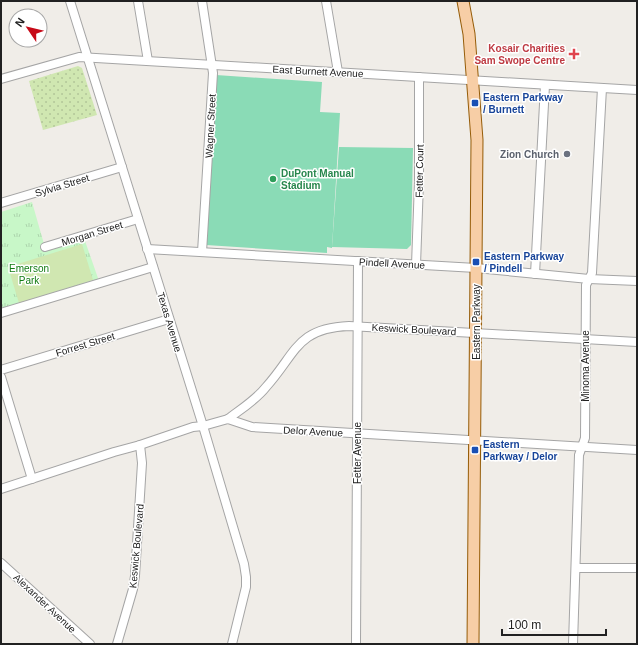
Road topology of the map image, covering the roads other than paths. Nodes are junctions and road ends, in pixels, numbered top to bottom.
1 (70, 1) edge
2 (138, 1) edge
3 (202, 1) edge
4 (326, 1) edge
5 (463, 1) edge
6 (88, 58) junction
7 (148, 61) junction
8 (211, 65) junction
9 (338, 72) junction
10 (420, 77) junction
11 (1, 79) edge
12 (473, 80) junction
13 (545, 85) junction
14 (602, 88) junction
15 (637, 90) edge
16 (122, 168) junction
17 (1, 204) edge
18 (138, 219) junction
19 (45, 247) dead end
20 (147, 249) junction
21 (202, 252) junction
22 (358, 261) junction
23 (416, 265) junction
24 (153, 267) junction
25 (476, 268) junction
26 (535, 274) junction
27 (589, 279) junction
28 (637, 281) edge
29 (1, 313) edge
30 (169, 319) junction
31 (358, 326) junction
32 (476, 333) junction
33 (585, 339) junction
34 (637, 342) edge
35 (1, 370) edge
36 (1, 377) edge
37 (228, 419) junction
38 (203, 426) junction
39 (357, 433) junction
40 (475, 440) junction
41 (140, 445) junction
42 (582, 446) junction
43 (637, 450) edge
44 (32, 479) junction
45 (1, 489) edge
46 (1, 563) edge
47 (576, 568) junction
48 (637, 568) edge
49 (90, 644) edge
50 (117, 644) edge
51 (232, 644) edge
52 (356, 644) edge
53 (473, 644) edge
54 (573, 644) edge

1 - 6 street, Texas Avenue
2 - 7 street
3 - 8 street, Wagner Street
4 - 9 street
5 - 12 main road, Eastern Parkway
6 - 7 street, East Burnett Avenue
6 - 11 street, East Burnett Avenue
6 - 16 street, Texas Avenue
7 - 8 street, East Burnett Avenue
8 - 9 street, East Burnett Avenue
8 - 21 street, Wagner Street
9 - 10 street, East Burnett Avenue
10 - 12 street, East Burnett Avenue
10 - 23 street, Fetter Court
12 - 13 street, East Burnett Avenue
12 - 25 main road, Eastern Parkway
13 - 14 street, East Burnett Avenue
13 - 26 street
14 - 15 street, East Burnett Avenue
14 - 27 street, Minoma Avenue
16 - 17 street, Sylvia Street
16 - 18 street, Texas Avenue
18 - 19 street, Morgan Street
18 - 20 street, Texas Avenue
20 - 21 street, Pindell Avenue
20 - 24 street, Texas Avenue
21 - 22 street, Pindell Avenue
22 - 23 street, Pindell Avenue
22 - 31 street, Fetter Avenue
23 - 25 street, Pindell Avenue
24 - 29 street
24 - 30 street, Texas Avenue
25 - 26 street, Pindell Avenue
25 - 32 main road, Eastern Parkway
26 - 27 street, Pindell Avenue
27 - 28 street, Pindell Avenue
27 - 33 street, Minoma Avenue
30 - 35 street, Forrest Street
30 - 38 street, Texas Avenue
31 - 32 street, Keswick Boulevard
31 - 37 street, Keswick Boulevard
31 - 39 street, Fetter Avenue
32 - 33 street, Keswick Boulevard
32 - 40 main road, Eastern Parkway
33 - 34 street, Keswick Boulevard
33 - 42 street, Minoma Avenue
36 - 44 street
37 - 38 street
37 - 39 street, Delor Avenue
38 - 41 street
38 - 51 street, Texas Avenue
39 - 40 street, Delor Avenue
39 - 52 street, Fetter Avenue
40 - 42 street, Delor Avenue
40 - 53 main road, Eastern Parkway
41 - 44 street
41 - 50 street, Keswick Boulevard
42 - 43 street, Delor Avenue
42 - 47 street, Minoma Avenue
44 - 45 street
46 - 49 street, Alexander Avenue
47 - 48 street
47 - 54 street, Minoma Avenue

